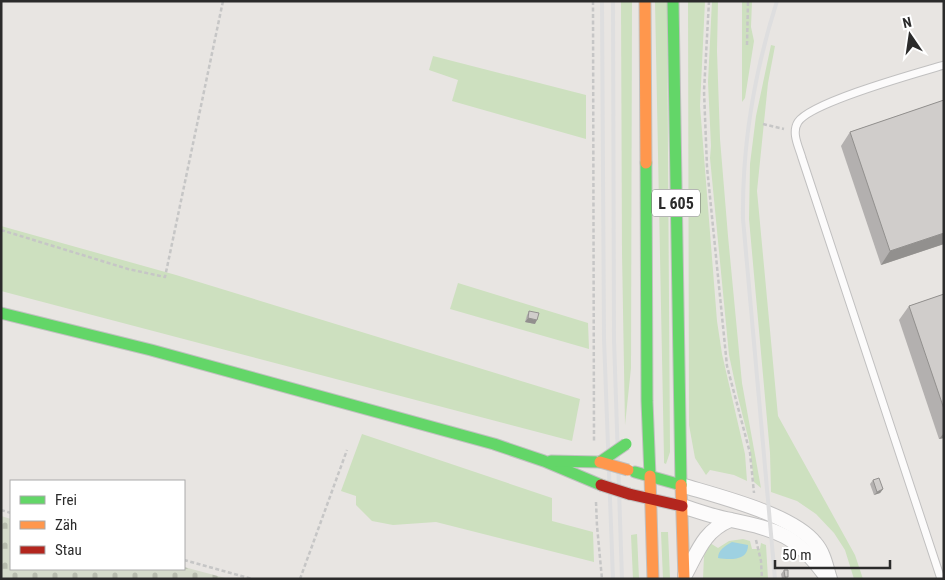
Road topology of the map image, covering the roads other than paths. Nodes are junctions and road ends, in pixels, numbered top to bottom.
1 (645, 1) edge
2 (673, 1) edge
3 (944, 65) edge
4 (1, 312) edge
5 (647, 402) junction
6 (544, 461) junction
7 (600, 462) junction
8 (650, 476) junction
9 (681, 485) junction
10 (650, 498) junction
11 (682, 506) junction
12 (730, 520) junction
13 (684, 578) edge
14 (653, 579) edge
15 (829, 579) edge
16 (941, 579) edge

1 - 5 main road, L 605
2 - 9 main road, L 605
3 - 16 lane
4 - 6 main road
5 - 7 main road, bridge
5 - 8 main road, L 605
6 - 7 main road
6 - 10 main road, bridge
7 - 8 main road, bridge
8 - 9 main road
8 - 10 main road, L 605
9 - 11 main road, L 605
9 - 15 street
10 - 11 main road
10 - 14 main road, L 605
11 - 12 street
11 - 13 main road, L 605
12 - 13 street
12 - 15 street

